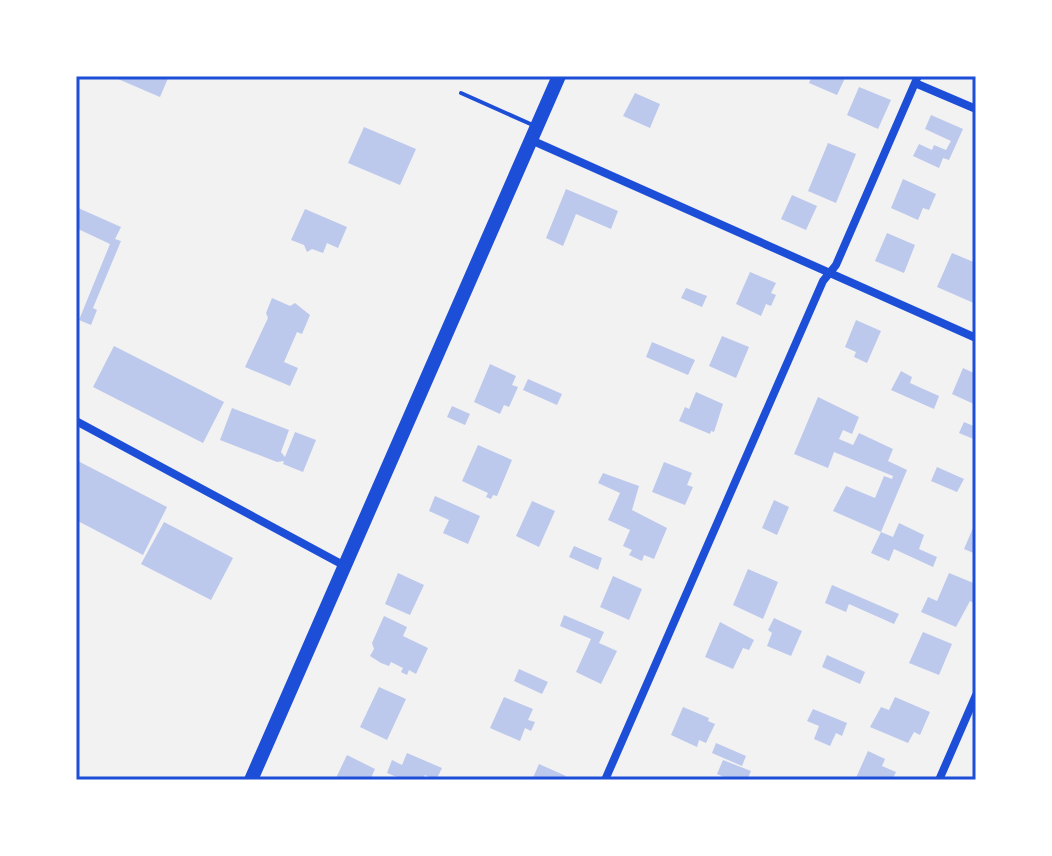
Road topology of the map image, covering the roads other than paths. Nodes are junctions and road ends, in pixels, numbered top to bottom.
1 (559, 76) edge
2 (917, 79) edge
3 (461, 93) dead end
4 (976, 109) edge
5 (534, 134) junction
6 (829, 272) junction
7 (976, 338) edge
8 (76, 421) edge
9 (345, 566) junction
10 (976, 695) edge
11 (251, 780) edge
12 (605, 780) edge
13 (939, 780) edge

1 - 5 main road
2 - 4 street
2 - 6 street
3 - 5 lane
5 - 6 street
5 - 9 main road
6 - 7 street
6 - 12 street
8 - 9 street
9 - 11 main road
10 - 13 street

